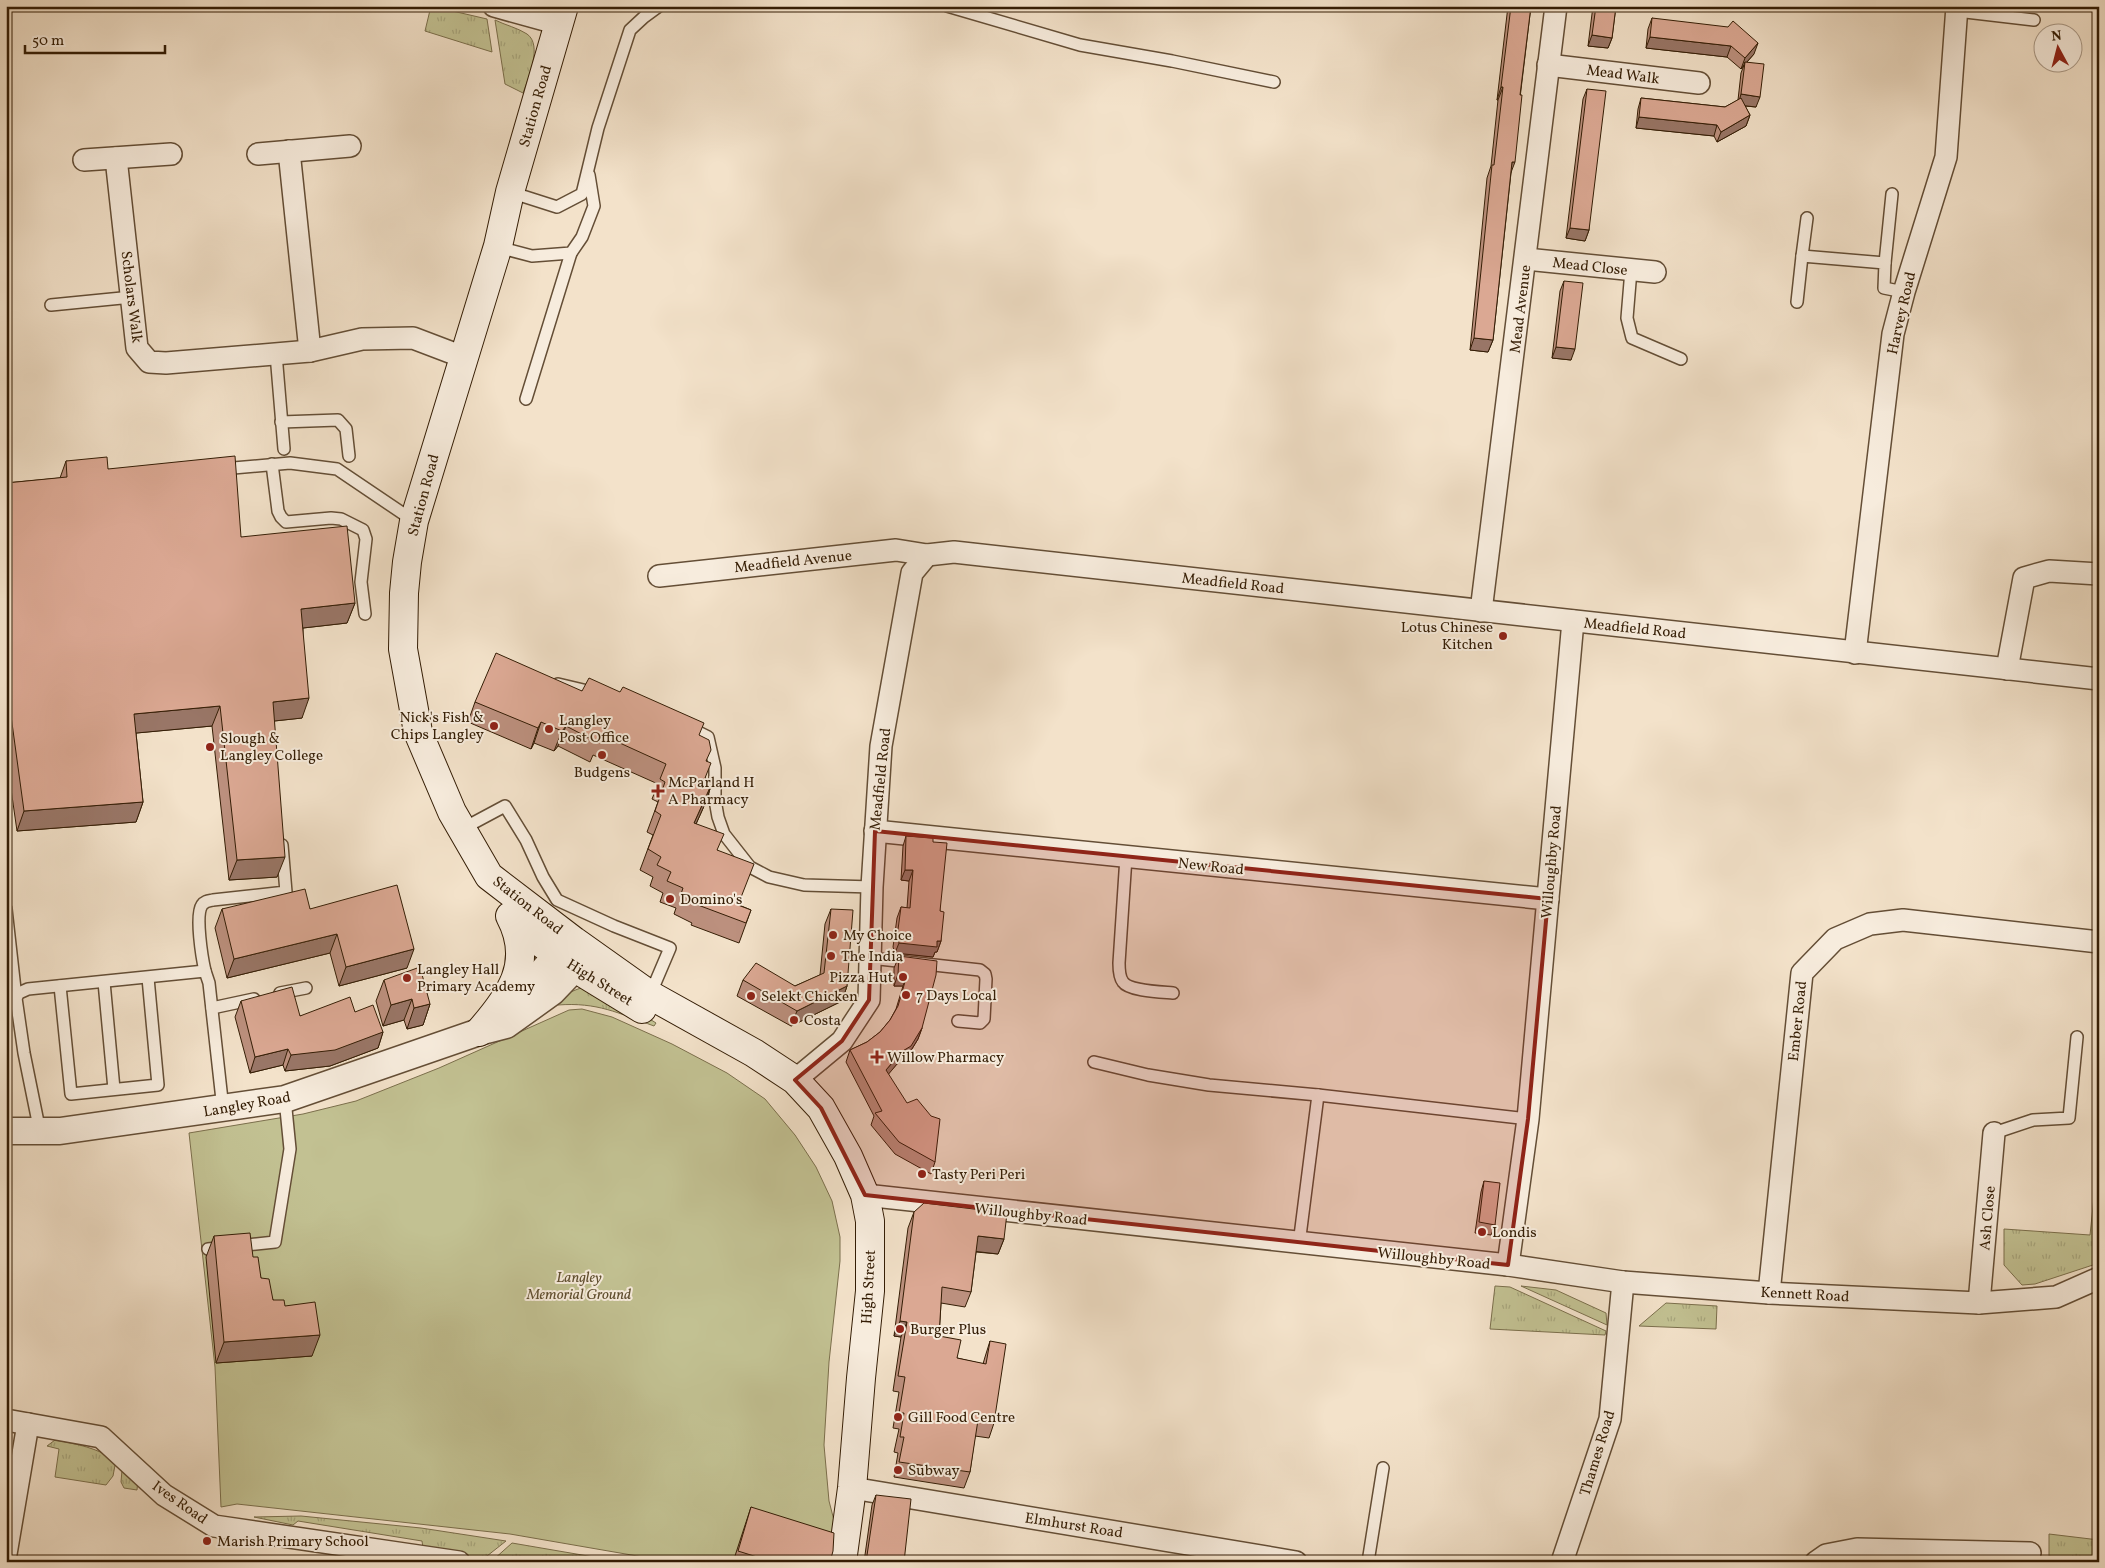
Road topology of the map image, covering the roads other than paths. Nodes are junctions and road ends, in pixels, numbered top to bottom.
1 (494, 6) edge
2 (659, 6) edge
3 (947, 6) edge
4 (1556, 6) edge
5 (1957, 9) edge
6 (561, 15) edge
7 (2034, 20) dead end
8 (1548, 64) junction
9 (1274, 82) dead end
10 (1699, 83) dead end
11 (350, 146) dead end
12 (288, 151) junction
13 (171, 154) dead end
14 (258, 154) dead end
15 (116, 158) junction
16 (84, 160) dead end
17 (588, 168) junction
18 (510, 192) junction
19 (1892, 194) dead end
20 (1807, 218) dead end
21 (498, 246) junction
22 (571, 253) junction
23 (1802, 256) junction
24 (1526, 259) junction
25 (1886, 262) junction
26 (1631, 270) junction
27 (1655, 272) dead end
28 (1904, 292) junction
29 (132, 297) junction
30 (1797, 302) dead end
31 (51, 305) dead end
32 (310, 351) junction
33 (276, 354) junction
34 (463, 357) junction
35 (1681, 359) dead end
36 (526, 399) dead end
37 (281, 422) junction
38 (284, 449) dead end
39 (349, 456) dead end
40 (272, 464) junction
41 (215, 470) edge
42 (414, 521) junction
43 (927, 555) junction
44 (2099, 574) edge
45 (659, 576) dead end
46 (1482, 611) junction
47 (365, 614) dead end
48 (1573, 622) junction
49 (1855, 653) junction
50 (2007, 668) junction
51 (2099, 679) edge
52 (549, 681) edge
53 (611, 697) edge
54 (678, 722) edge
55 (281, 829) edge
56 (462, 829) junction
57 (875, 831) junction
58 (1126, 857) junction
59 (489, 876) junction
60 (872, 887) junction
61 (1548, 899) junction
62 (6, 909) edge
63 (514, 923) junction
64 (2099, 942) edge
65 (569, 955) junction
66 (870, 958) junction
67 (205, 971) junction
68 (148, 978) junction
69 (104, 982) junction
70 (60, 986) junction
71 (306, 988) dead end
72 (1173, 993) dead end
73 (650, 995) junction
74 (16, 998) junction
75 (212, 1008) junction
76 (958, 1021) dead end
77 (479, 1032) junction
78 (2077, 1037) dead end
79 (754, 1053) junction
80 (1094, 1062) dead end
81 (794, 1080) junction
82 (114, 1089) junction
83 (1318, 1095) junction
84 (284, 1099) junction
85 (223, 1109) junction
86 (1528, 1119) junction
87 (6, 1132) edge
88 (40, 1132) junction
89 (1994, 1133) joint
90 (865, 1196) junction
91 (1299, 1244) junction
92 (208, 1249) dead end
93 (1508, 1265) junction
94 (2099, 1278) edge
95 (1622, 1282) junction
96 (1769, 1292) junction
97 (1979, 1303) junction
98 (6, 1420) edge
99 (28, 1424) junction
100 (1383, 1468) dead end
101 (852, 1488) junction
102 (2030, 1553) dead end
103 (6, 1554) edge
104 (431, 1560) edge
105 (459, 1562) edge
106 (842, 1562) edge
107 (1296, 1562) edge
108 (1368, 1562) edge
109 (1562, 1562) edge
110 (1816, 1562) edge

1 - 6 street
2 - 17 lane
3 - 9 lane
4 - 8 street, Mead Avenue
5 - 7 lane
5 - 28 street, Harvey Road
6 - 18 main road, Station Road
8 - 10 street, Mead Walk
8 - 24 street, Mead Avenue
11 - 12 street
12 - 14 street
12 - 32 street
13 - 15 street
15 - 16 street
15 - 29 street, Scholars Walk
17 - 18 lane
17 - 22 lane
18 - 21 main road, Station Road
19 - 25 lane
20 - 23 lane
21 - 22 lane
21 - 34 main road, Station Road
22 - 36 lane
23 - 25 lane
23 - 30 lane
24 - 26 street, Mead Close
24 - 46 street, Mead Avenue
25 - 28 lane
26 - 27 street, Mead Close
26 - 35 lane
28 - 49 street, Harvey Road
29 - 31 lane
29 - 33 street, Scholars Walk
32 - 33 street, Scholars Walk
32 - 34 street, Scholars Walk
33 - 37 lane
34 - 42 main road, Station Road
37 - 38 lane
37 - 39 lane
40 - 41 lane
40 - 42 lane
40 - 47 lane
42 - 56 main road, Station Road
43 - 45 street, Meadfield Avenue
43 - 46 street, Meadfield Road
43 - 57 street, Meadfield Road
44 - 50 street
46 - 48 street, Meadfield Road
48 - 49 street, Meadfield Road
48 - 61 street, Willoughby Road
49 - 50 street, Meadfield Road
50 - 51 street, Meadfield Road
52 - 53 lane
54 - 60 lane
55 - 67 lane
56 - 59 main road, Station Road
56 - 73 lane
57 - 58 street, New Road
57 - 60 street, Meadfield Road
58 - 61 street, New Road
58 - 72 lane
59 - 63 main road
59 - 65 main road, Station Road
60 - 66 street, Meadfield Road
61 - 86 street, Willoughby Road
62 - 74 lane
63 - 65 main road, Station Road
63 - 77 main road
64 - 96 street, Ember Road
65 - 73 main road, High Street
65 - 77 street, Langley Road
65 - 79 main road, High Street
66 - 76 lane
66 - 81 street, Meadfield Road
67 - 68 lane
67 - 75 lane
68 - 69 lane
68 - 82 lane
69 - 70 lane
69 - 82 lane
70 - 74 lane
70 - 82 lane
71 - 75 lane
73 - 79 main road, High Street
74 - 88 lane
75 - 85 lane
77 - 84 street, Langley Road
78 - 89 lane
79 - 81 main road, High Street
80 - 83 lane
81 - 90 main road, High Street
83 - 86 lane
83 - 91 lane
84 - 85 street, Langley Road
84 - 92 lane
85 - 88 street, Langley Road
86 - 93 street, Willoughby Road
87 - 88 street, Langley Road
89 - 97 street, Ash Close
90 - 91 street, Willoughby Road
90 - 101 main road, High Street
91 - 93 street, Willoughby Road
93 - 95 street, Kennett Road
94 - 97 street, Kennett Road
95 - 96 street, Kennett Road
95 - 109 street, Thames Road
96 - 97 street, Kennett Road
98 - 99 street, Ives Road
99 - 103 street
99 - 104 street, Ives Road
100 - 108 lane
101 - 106 main road, High Street
101 - 107 street, Elmhurst Road
102 - 110 street
104 - 105 street, Ives Road

